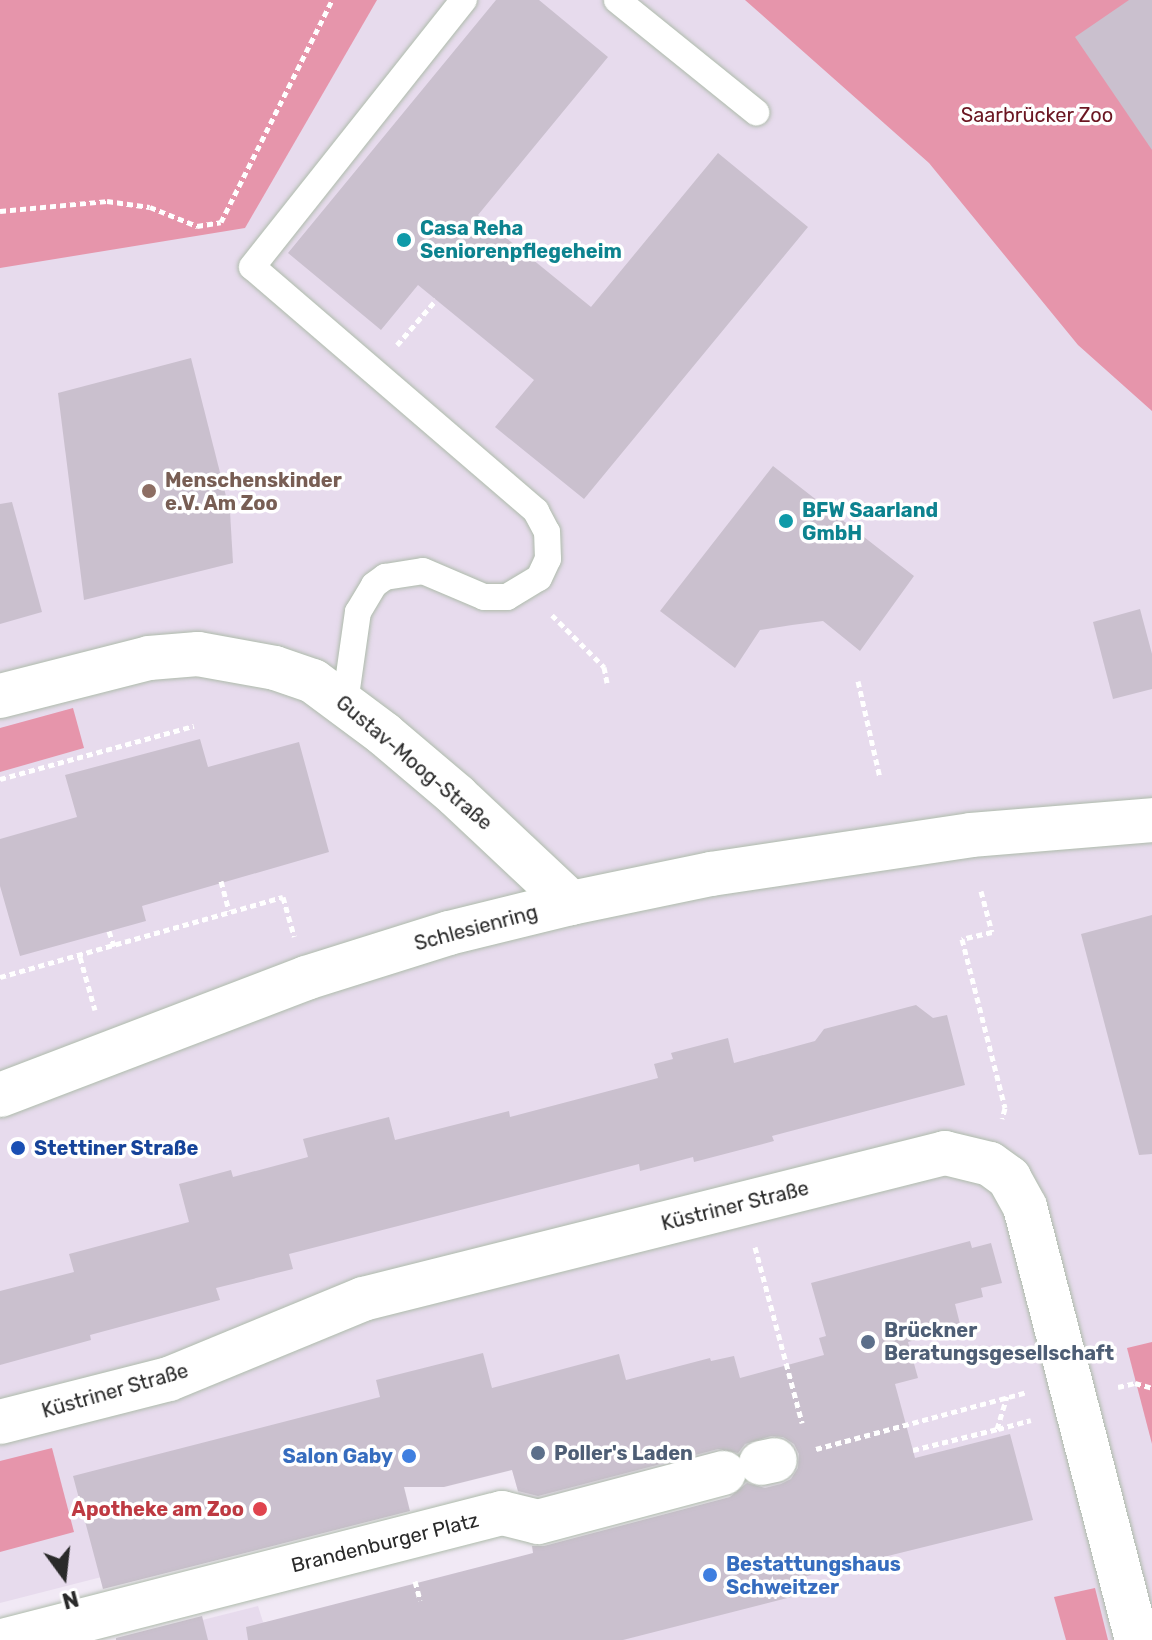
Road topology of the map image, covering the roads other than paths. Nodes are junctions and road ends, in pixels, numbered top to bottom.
1 (464, 0) edge
2 (617, 0) edge
3 (756, 112) dead end
4 (0, 696) edge
5 (345, 703) junction
6 (1152, 820) edge
7 (571, 903) junction
8 (0, 1095) edge
9 (0, 1422) edge
10 (767, 1462) road end
11 (95, 1629) edge
12 (6, 1640) edge
13 (1137, 1640) edge

1 - 5 lane
2 - 3 lane
4 - 5 street, Gustav-Moog-Straße
5 - 7 street, Gustav-Moog-Straße
6 - 7 street, Schlesienring
7 - 8 street, Schlesienring
9 - 13 street, Küstriner Straße
10 - 11 street, Brandenburger Platz
11 - 12 street, Brandenburger Platz

